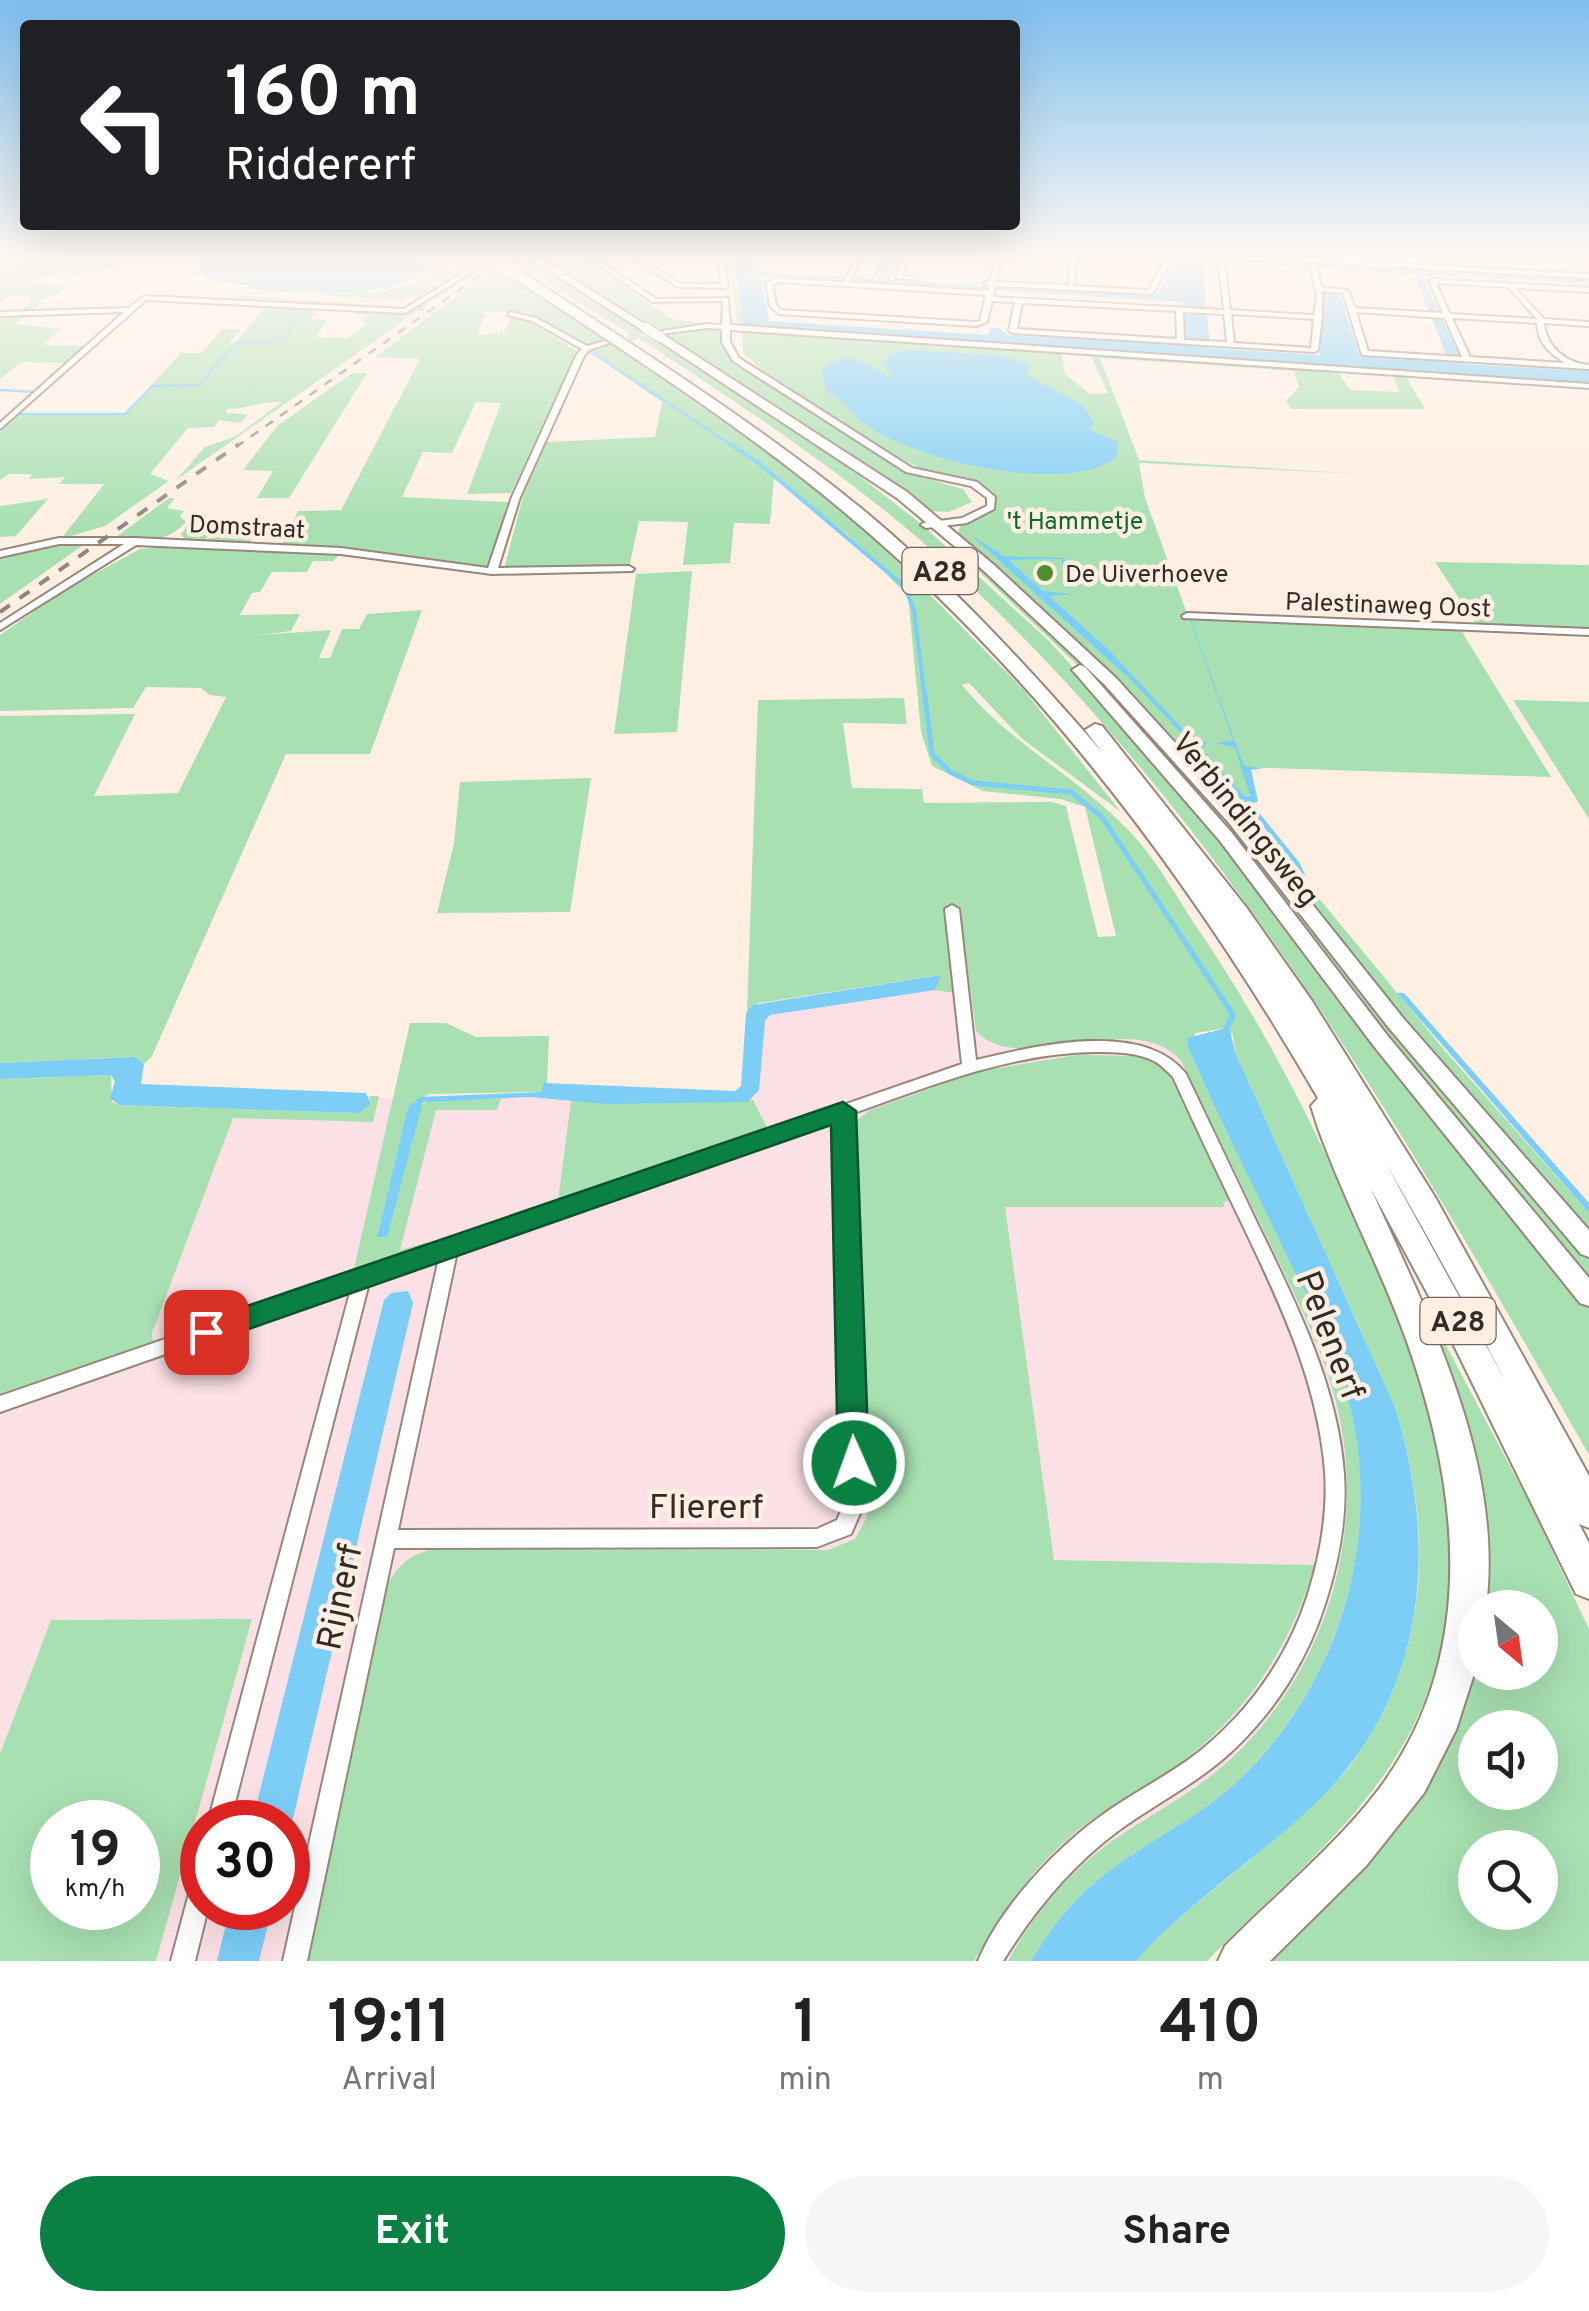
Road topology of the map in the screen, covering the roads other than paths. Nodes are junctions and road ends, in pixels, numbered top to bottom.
1 (586, 348) edge
2 (86, 349) edge
3 (641, 349) edge
4 (650, 349) edge
5 (674, 349) edge
6 (728, 349) edge
7 (1033, 349) edge
8 (1289, 349) edge
9 (1314, 349) edge
10 (1365, 349) edge
11 (1459, 349) edge
12 (1551, 349) edge
13 (1464, 359) junction
14 (1574, 366) junction
15 (1589, 367) edge
16 (1589, 386) edge
17 (0, 427) edge
18 (933, 524) junction
19 (135, 541) junction
20 (0, 554) edge
21 (629, 569) dead end
22 (492, 571) junction
23 (1186, 616) dead end
24 (0, 627) edge
25 (1589, 632) edge
26 (952, 909) dead end
27 (970, 1067) junction
28 (1314, 1068) junction
29 (843, 1111) junction
30 (1589, 1247) edge
31 (450, 1248) junction
32 (362, 1278) junction
33 (1589, 1296) edge
34 (0, 1404) edge
35 (1589, 1511) edge
36 (387, 1539) junction
37 (1589, 1581) edge
38 (225, 1800) edge
39 (191, 1930) edge
40 (183, 1961) edge
41 (295, 1961) edge
42 (990, 1961) edge
43 (1240, 1961) edge

1 - 22 street
2 - 17 street
3 - 28 highway, A28
4 - 35 highway, A28
5 - 18 main road, Verbindingsweg
6 - 18 street
7 - 16 street
8 - 9 street
10 - 13 street
11 - 13 street
12 - 14 street
13 - 14 street
14 - 15 street
18 - 30 main road, Verbindingsweg
18 - 33 main road, Verbindingsweg
19 - 20 street, Domstraat
19 - 22 street, Domstraat
19 - 24 street
21 - 22 street, Domstraat
23 - 25 street, Palestinaweg Oost
26 - 27 street
27 - 29 street, Pelenerf
27 - 42 street, Pelenerf
28 - 37 highway, A28
28 - 43 highway, A28
29 - 31 street, Pelenerf
29 - 36 street, Fliererf
31 - 32 street, Pelenerf
31 - 36 street, Rijnerf
32 - 34 street, Pelenerf
32 - 38 street, Rijnerf
36 - 41 street, Rijnerf
39 - 40 street

